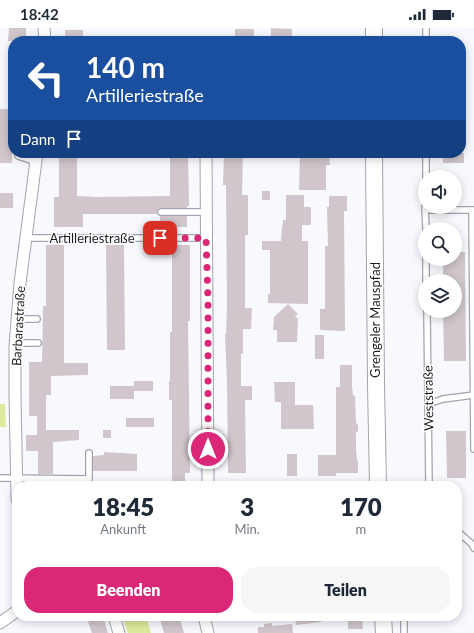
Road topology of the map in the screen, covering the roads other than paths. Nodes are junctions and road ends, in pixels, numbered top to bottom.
1 (36, 158) edge
2 (206, 158) edge
3 (374, 158) edge
4 (426, 158) edge
5 (426, 170) edge
6 (462, 210) edge
7 (473, 210) edge
8 (161, 212) dead end
9 (206, 212) junction
10 (25, 238) junction
11 (206, 238) junction
12 (427, 318) edge
13 (17, 319) junction
14 (37, 319) dead end
15 (16, 343) junction
16 (38, 343) dead end
17 (473, 395) edge
18 (428, 404) junction
19 (474, 449) edge
20 (89, 453) dead end
21 (0, 478) edge
22 (16, 478) junction
23 (16, 481) edge
24 (208, 481) edge
25 (378, 481) edge
26 (429, 481) edge
27 (462, 535) edge
28 (474, 548) edge
29 (12, 615) edge
30 (115, 621) edge
31 (205, 621) edge
32 (383, 621) edge
33 (404, 621) edge
34 (0, 623) edge
35 (119, 633) edge
36 (208, 633) edge
37 (384, 633) edge
38 (404, 633) edge

1 - 10 street, Barbarastraße
2 - 9 street
3 - 25 main road, Grengeler Mauspfad
4 - 5 lane
6 - 7 lane
7 - 17 lane
8 - 9 lane
9 - 11 street
10 - 11 lane, Artilleriestraße
10 - 13 street, Barbarastraße
11 - 24 street
12 - 18 lane, Weststraße
13 - 14 lane
13 - 15 street, Barbarastraße
15 - 16 lane
15 - 22 street, Barbarastraße
17 - 18 lane
17 - 19 lane
18 - 26 lane, Weststraße
20 - 22 lane
21 - 22 lane
22 - 23 street, Barbarastraße
27 - 28 lane
29 - 34 street
30 - 35 street
31 - 36 street
32 - 37 main road
33 - 38 lane

